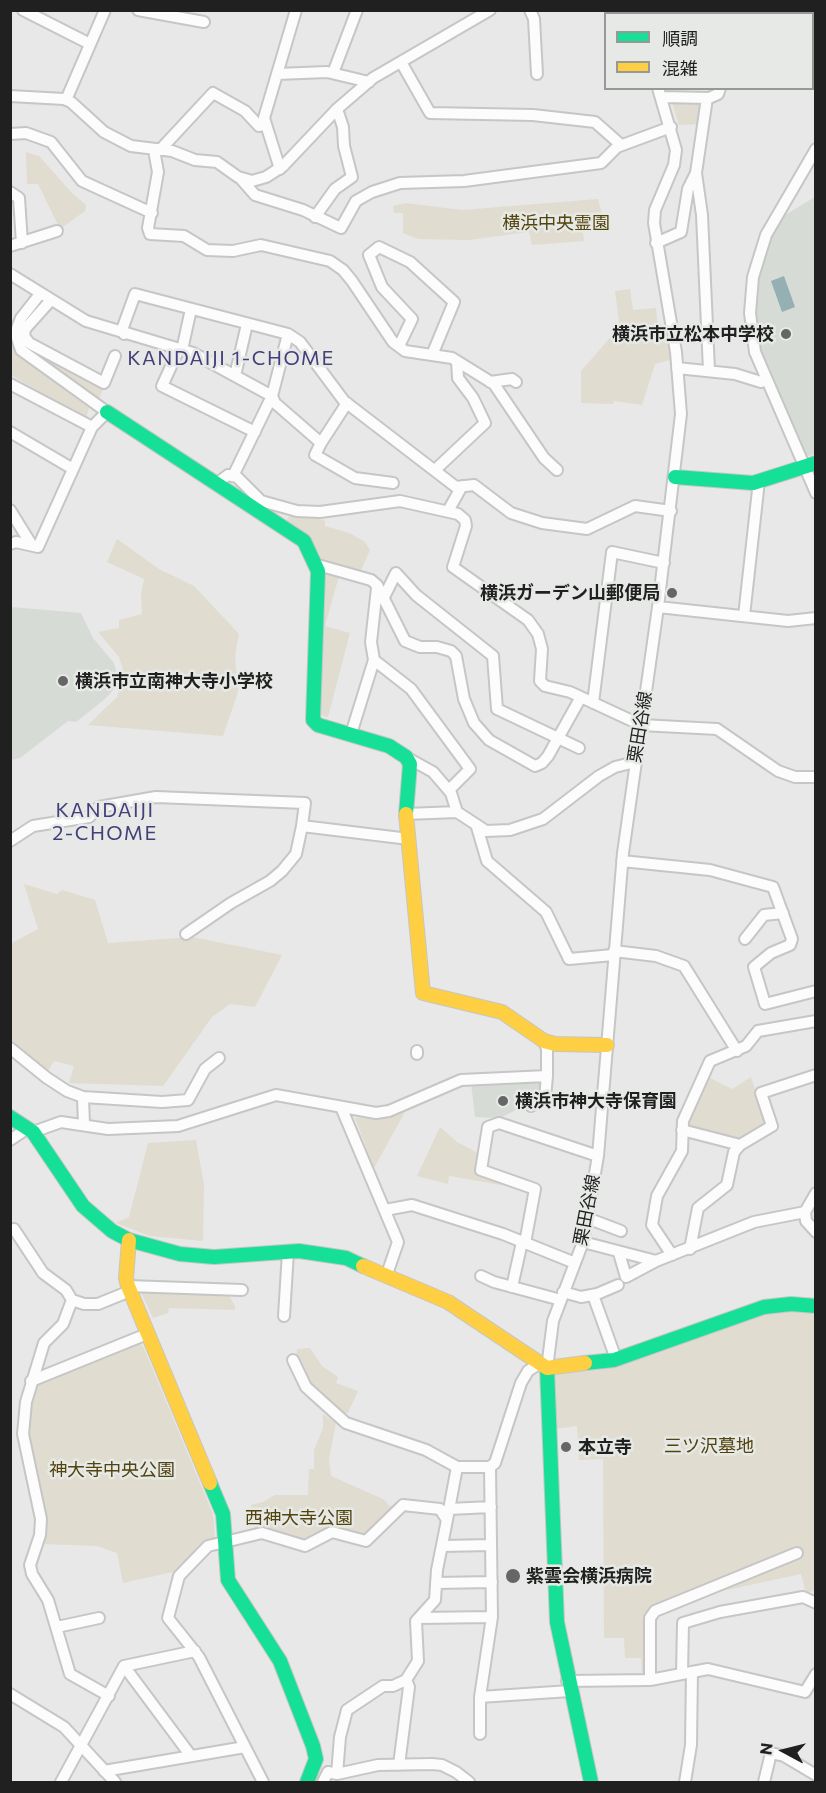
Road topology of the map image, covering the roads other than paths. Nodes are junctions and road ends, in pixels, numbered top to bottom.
1 (23, 10) edge
2 (105, 10) edge
3 (138, 10) edge
4 (296, 10) edge
5 (357, 10) edge
6 (490, 10) edge
7 (530, 10) edge
8 (204, 22) dead end
9 (90, 44) junction
10 (401, 62) junction
11 (277, 74) junction
12 (333, 74) junction
13 (537, 74) dead end
14 (369, 82) junction
15 (719, 90) edge
16 (660, 93) edge
17 (10, 96) edge
18 (707, 98) junction
19 (66, 100) junction
20 (337, 109) junction
21 (264, 124) junction
22 (671, 127) junction
23 (10, 134) edge
24 (621, 145) junction
25 (816, 149) edge
26 (157, 150) junction
27 (280, 169) junction
28 (696, 172) junction
29 (242, 179) junction
30 (10, 192) edge
31 (152, 213) junction
32 (315, 217) junction
33 (57, 231) dead end
34 (22, 243) junction
35 (657, 243) junction
36 (10, 246) edge
37 (10, 274) edge
38 (40, 294) junction
39 (51, 300) junction
40 (191, 309) junction
41 (247, 324) junction
42 (124, 334) junction
43 (288, 334) junction
44 (399, 346) junction
45 (181, 349) junction
46 (432, 354) junction
47 (115, 356) dead end
48 (457, 361) junction
49 (677, 368) junction
50 (709, 370) junction
51 (236, 376) junction
52 (490, 382) junction
53 (516, 382) dead end
54 (761, 382) dead end
55 (10, 384) edge
56 (272, 396) junction
57 (347, 403) junction
58 (107, 412) junction
59 (92, 427) junction
60 (10, 432) edge
61 (255, 432) junction
62 (321, 443) junction
63 (810, 466) edge
64 (73, 469) junction
65 (435, 470) junction
66 (557, 470) dead end
67 (233, 476) junction
68 (675, 477) junction
69 (759, 481) junction
70 (393, 483) dead end
71 (216, 484) junction
72 (462, 486) junction
73 (816, 493) edge
74 (10, 510) edge
75 (447, 511) junction
76 (670, 511) junction
77 (10, 544) edge
78 (31, 544) junction
79 (664, 563) junction
80 (318, 565) junction
81 (377, 585) junction
82 (383, 598) junction
83 (658, 608) junction
84 (744, 616) junction
85 (816, 618) edge
86 (467, 635) junction
87 (451, 651) junction
88 (374, 660) junction
89 (581, 697) junction
90 (593, 703) junction
91 (641, 725) junction
92 (351, 734) junction
93 (558, 738) junction
94 (579, 748) dead end
95 (406, 757) junction
96 (635, 762) junction
97 (816, 777) edge
98 (449, 790) junction
99 (457, 812) junction
100 (406, 814) junction
101 (302, 826) junction
102 (477, 827) junction
103 (409, 839) junction
104 (10, 842) edge
105 (622, 861) junction
106 (783, 913) junction
107 (747, 932) dead end
108 (186, 934) dead end
109 (614, 953) junction
110 (816, 991) edge
111 (816, 1021) edge
112 (544, 1041) junction
113 (607, 1045) junction
114 (10, 1048) edge
115 (737, 1051) junction
116 (219, 1058) dead end
117 (816, 1075) edge
118 (547, 1076) junction
119 (83, 1097) junction
120 (188, 1100) junction
121 (531, 1106) dead end
122 (341, 1107) junction
123 (10, 1117) edge
124 (194, 1121) junction
125 (84, 1125) junction
126 (31, 1130) junction
127 (682, 1130) junction
128 (10, 1140) edge
129 (740, 1145) junction
130 (598, 1156) junction
131 (816, 1193) edge
132 (385, 1210) junction
133 (805, 1212) junction
134 (587, 1218) junction
135 (14, 1229) dead end
136 (621, 1231) dead end
137 (816, 1232) edge
138 (129, 1240) junction
139 (524, 1242) junction
140 (583, 1242) junction
141 (690, 1248) junction
142 (288, 1252) junction
143 (619, 1253) junction
144 (672, 1255) junction
145 (656, 1261) junction
146 (575, 1263) junction
147 (387, 1274) junction
148 (481, 1276) dead end
149 (618, 1286) dead end
150 (512, 1287) junction
151 (129, 1289) junction
152 (242, 1290) dead end
153 (593, 1294) junction
154 (562, 1296) junction
155 (72, 1300) junction
156 (816, 1306) edge
157 (284, 1316) dead end
158 (147, 1334) junction
159 (616, 1359) junction
160 (293, 1360) dead end
161 (544, 1366) junction
162 (31, 1381) junction
163 (458, 1467) junction
164 (490, 1467) junction
165 (490, 1507) junction
166 (448, 1514) junction
167 (225, 1542) junction
168 (491, 1545) junction
169 (441, 1546) junction
170 (797, 1552) dead end
171 (492, 1582) junction
172 (436, 1583) junction
173 (816, 1603) edge
174 (492, 1617) junction
175 (99, 1618) dead end
176 (419, 1618) junction
177 (57, 1627) junction
178 (195, 1651) junction
179 (124, 1666) junction
180 (687, 1673) junction
181 (816, 1674) edge
182 (406, 1680) junction
183 (650, 1680) junction
184 (569, 1686) junction
185 (10, 1694) edge
186 (109, 1696) junction
187 (480, 1697) junction
188 (480, 1734) dead end
189 (82, 1747) junction
190 (244, 1747) junction
191 (191, 1756) junction
192 (399, 1765) junction
193 (105, 1771) junction
194 (337, 1774) junction
195 (816, 1775) edge
196 (61, 1782) edge
197 (115, 1782) edge
198 (263, 1782) edge
199 (307, 1782) edge
200 (323, 1782) edge
201 (469, 1782) edge
202 (591, 1782) edge
203 (685, 1782) edge
204 (764, 1782) edge
205 (813, 1782) edge

1 - 9 street
2 - 9 street
3 - 8 street
4 - 11 street
5 - 12 street
6 - 10 street
7 - 13 street
9 - 19 street
10 - 14 street
10 - 24 street
11 - 12 street
11 - 21 street
12 - 14 street
14 - 20 street
15 - 18 street
16 - 18 street
16 - 22 street, 栗田谷線
17 - 19 street
18 - 28 street
19 - 26 street
20 - 27 street
20 - 32 street
21 - 26 street
21 - 27 street
22 - 24 street
22 - 35 street, 栗田谷線
23 - 31 street
24 - 32 street
25 - 63 street
26 - 29 street
26 - 31 street
27 - 29 street
28 - 35 street
28 - 50 street
29 - 32 street
30 - 34 street
31 - 44 street
33 - 34 street
34 - 36 street
35 - 49 street, 栗田谷線
37 - 38 street
38 - 39 street
38 - 58 street
39 - 42 street
39 - 47 street
40 - 41 street
40 - 42 street
40 - 45 street
41 - 43 street
41 - 51 street
42 - 45 street
43 - 56 street
43 - 57 street
44 - 46 street
44 - 46 street
45 - 51 street
45 - 61 street
46 - 48 street
48 - 52 street
48 - 65 street
49 - 50 street
49 - 68 street, 栗田谷線
50 - 54 street
51 - 56 street
52 - 53 street
52 - 66 street
55 - 59 street
56 - 61 street
56 - 62 street
57 - 62 street
57 - 65 street
58 - 59 street
58 - 71 street
59 - 64 street
60 - 64 street
61 - 67 street
62 - 70 street
63 - 69 street
63 - 73 street
64 - 78 street
65 - 72 street
67 - 71 street
67 - 75 street
68 - 69 street
68 - 76 street, 栗田谷線
69 - 84 street
71 - 80 street
72 - 75 street
72 - 76 street
74 - 78 street
75 - 89 street
76 - 79 street, 栗田谷線
77 - 78 street
79 - 83 street, 栗田谷線
79 - 90 street
80 - 81 street
80 - 92 street
81 - 82 street
81 - 88 street
82 - 86 street
82 - 87 street
83 - 84 street
83 - 91 street, 栗田谷線
84 - 85 street
86 - 87 street
86 - 93 street
87 - 93 street
88 - 92 street
88 - 98 street
89 - 90 street
89 - 93 street
90 - 91 street
91 - 96 street, 栗田谷線
91 - 97 street
92 - 95 street
93 - 94 street
95 - 98 street
95 - 100 street
96 - 102 street
96 - 105 street, 栗田谷線
98 - 99 street
99 - 100 street
99 - 102 street
100 - 103 street
101 - 103 street
101 - 104 street
101 - 108 street
102 - 109 street
103 - 112 street
105 - 106 street
105 - 109 street, 栗田谷線
106 - 107 street
106 - 110 street
109 - 113 street, 栗田谷線
109 - 115 street
111 - 115 street
112 - 113 street
112 - 118 street
113 - 130 street, 栗田谷線
114 - 119 street
115 - 127 street
116 - 120 street
117 - 129 street
118 - 121 street
118 - 122 street
119 - 120 street
119 - 125 street
120 - 124 street
122 - 124 street
122 - 132 street
123 - 126 street
124 - 125 street
125 - 126 street
126 - 128 street
126 - 138 street
127 - 129 street
127 - 144 street
129 - 141 street
130 - 134 street, 栗田谷線
130 - 139 street
131 - 133 street
132 - 139 street
132 - 147 street
133 - 137 street
133 - 141 street
134 - 136 street
134 - 140 street, 栗田谷線
135 - 155 street
138 - 142 street
138 - 151 street
139 - 146 street
139 - 150 street
140 - 143 street
140 - 146 street, 栗田谷線
141 - 144 street
142 - 147 street
142 - 157 street
143 - 145 street
143 - 145 street
144 - 145 street
146 - 154 street, 栗田谷線
147 - 161 street
148 - 150 street
149 - 153 street
150 - 154 street
151 - 152 street
151 - 155 street
151 - 158 street
153 - 154 street
153 - 159 street
154 - 161 street, 栗田谷線
155 - 162 street
156 - 159 street
158 - 162 street
158 - 167 street
159 - 161 street
160 - 163 street
161 - 164 street
161 - 184 street
162 - 177 street
163 - 164 street
163 - 166 street
164 - 165 street
165 - 166 street
165 - 168 street
166 - 167 street
166 - 169 street
167 - 178 street
167 - 199 street
168 - 169 street
168 - 171 street
169 - 172 street
170 - 183 street
171 - 172 street
171 - 174 street
172 - 176 street
173 - 180 street
174 - 176 street
174 - 187 street
175 - 177 street
176 - 182 street
177 - 186 street
178 - 179 street
178 - 190 street
179 - 186 street
179 - 191 street
180 - 181 street
180 - 183 street
180 - 203 street
182 - 192 street
182 - 194 street
183 - 184 street
184 - 187 street
184 - 202 street
185 - 189 street
186 - 189 street
187 - 188 street
189 - 193 street
189 - 196 street
190 - 191 street
190 - 198 street
191 - 193 street
192 - 194 street
192 - 201 street
193 - 197 street
194 - 200 street
195 - 204 street
195 - 205 street

